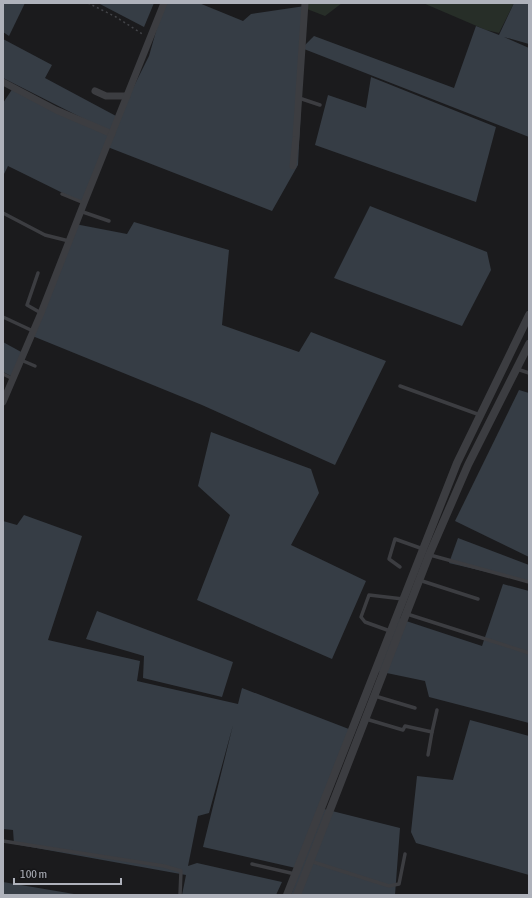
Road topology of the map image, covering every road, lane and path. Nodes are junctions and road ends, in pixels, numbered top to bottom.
1 (88, 3) edge
2 (164, 3) edge
3 (305, 3) edge
4 (150, 39) junction
5 (3, 82) edge
6 (96, 91) dead end
7 (127, 96) junction
8 (299, 98) junction
9 (320, 105) dead end
10 (112, 134) junction
11 (293, 166) dead end
12 (62, 194) dead end
13 (84, 202) junction
14 (80, 211) junction
15 (3, 213) edge
16 (109, 221) dead end
17 (69, 241) junction
18 (38, 273) dead end
19 (41, 313) junction
20 (529, 315) edge
21 (3, 317) edge
22 (32, 331) junction
23 (529, 344) edge
24 (21, 360) junction
25 (35, 366) dead end
26 (516, 369) junction
27 (529, 373) edge
28 (3, 374) edge
29 (13, 379) junction
30 (400, 386) dead end
31 (3, 402) edge
32 (480, 415) junction
33 (423, 549) junction
34 (429, 555) junction
35 (400, 567) dead end
36 (419, 580) junction
37 (529, 582) edge
38 (403, 599) junction
39 (478, 599) dead end
40 (406, 613) junction
41 (390, 631) junction
42 (529, 653) edge
43 (374, 696) junction
44 (415, 708) dead end
45 (437, 710) dead end
46 (365, 719) junction
47 (432, 732) junction
48 (428, 755) dead end
49 (3, 841) edge
50 (405, 854) dead end
51 (301, 859) junction
52 (310, 861) junction
53 (252, 864) dead end
54 (295, 874) junction
55 (180, 895) edge
56 (286, 895) edge
57 (297, 895) edge

1 - 4 path
2 - 4 street
3 - 8 street
4 - 7 street
5 - 10 street
6 - 7 street
7 - 10 street
8 - 9 lane
8 - 11 street
10 - 13 street
12 - 13 lane
13 - 14 street
14 - 16 lane
14 - 17 street
15 - 17 lane
17 - 19 street
18 - 19 lane
19 - 22 street
20 - 32 street
21 - 22 lane
22 - 24 street
23 - 26 street
24 - 25 lane
24 - 29 street
26 - 27 lane
26 - 34 street
28 - 29 lane
29 - 31 street
30 - 32 lane
32 - 33 street
33 - 35 lane
33 - 38 street
34 - 36 street
34 - 37 lane
36 - 39 lane
36 - 40 street
38 - 41 street
38 - 41 lane
40 - 42 lane
40 - 43 street
41 - 51 street
43 - 44 lane
43 - 46 street
45 - 47 lane
46 - 47 lane
46 - 52 street
47 - 48 lane
49 - 55 lane
50 - 52 lane
51 - 52 lane
51 - 54 street
52 - 57 street
53 - 54 lane
54 - 56 street

